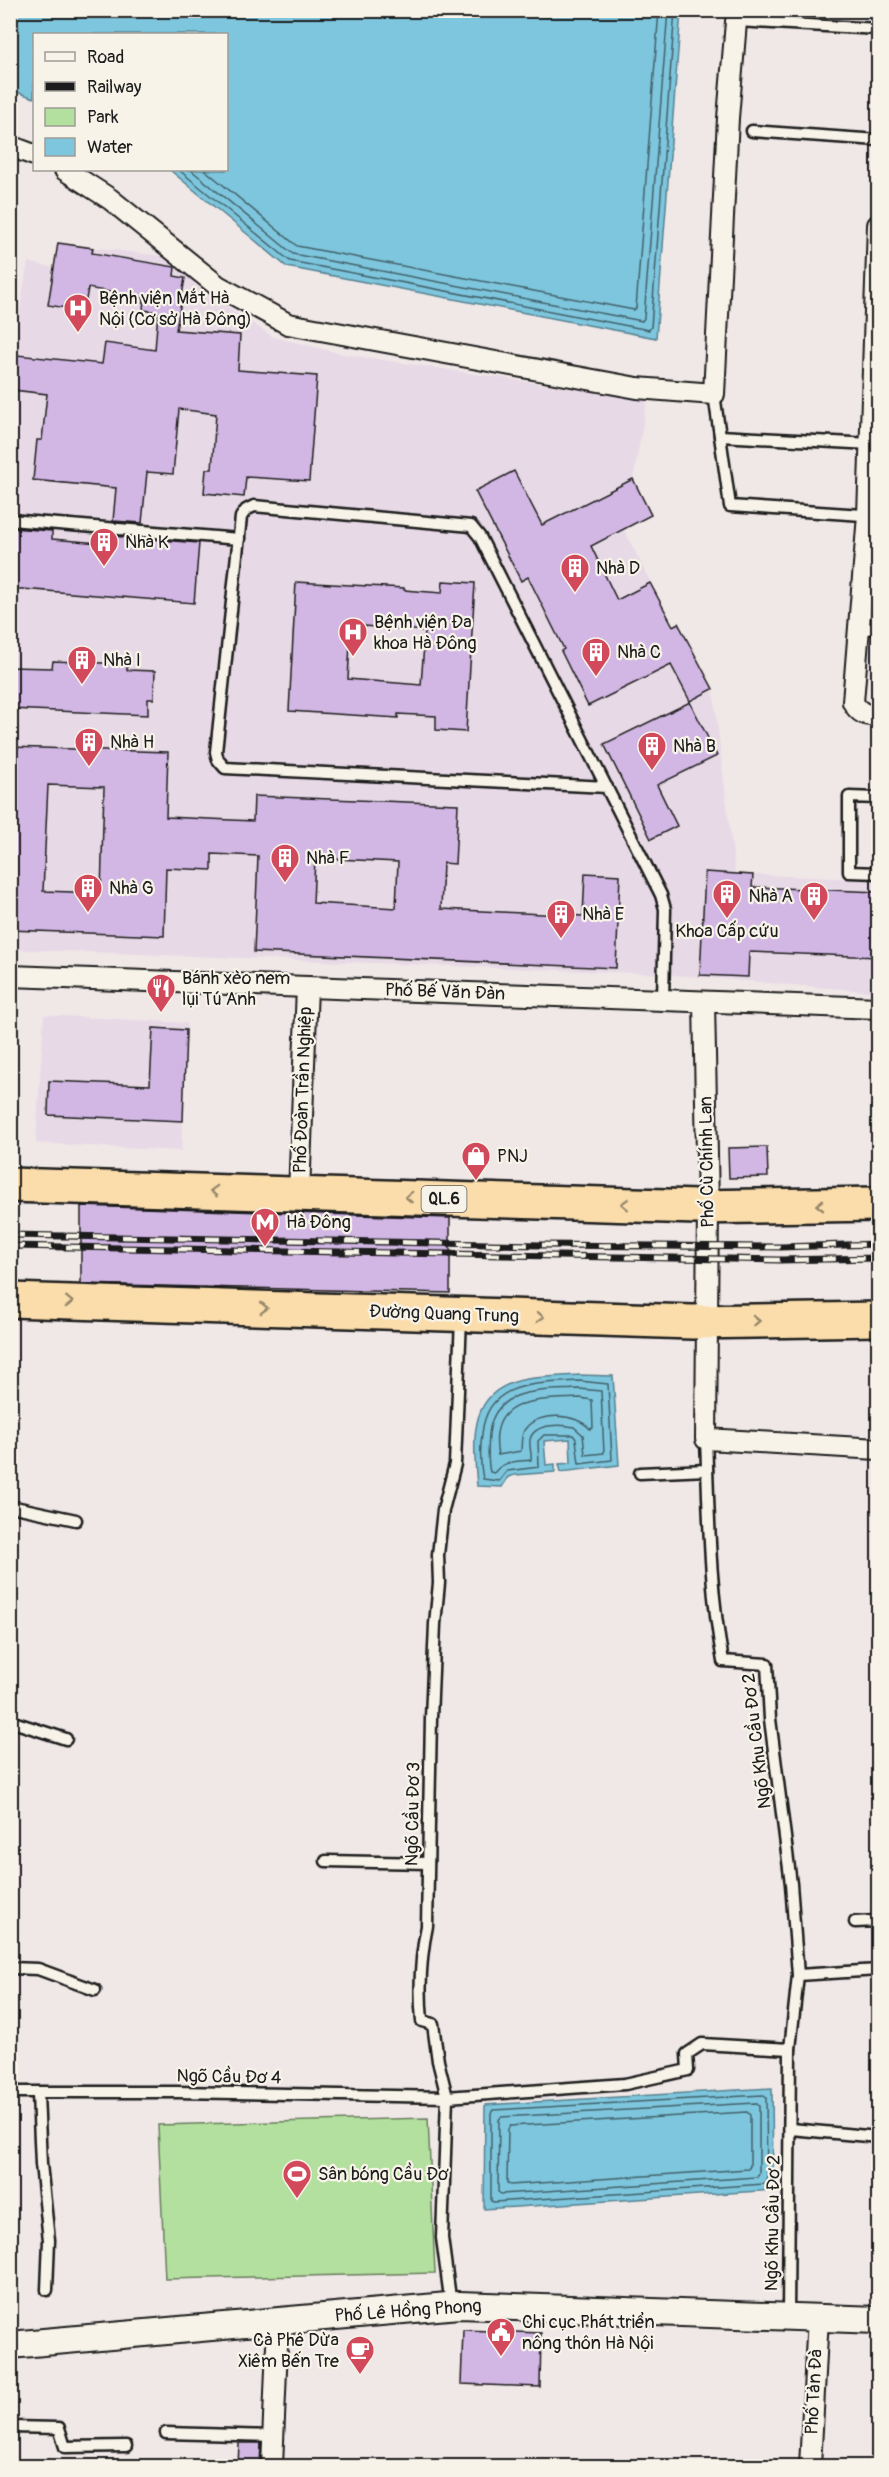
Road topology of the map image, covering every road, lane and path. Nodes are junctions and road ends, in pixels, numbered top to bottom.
1 (737, 16) edge
2 (879, 29) edge
3 (752, 131) dead end
4 (879, 140) edge
5 (10, 146) edge
6 (33, 155) edge
7 (67, 171) edge
8 (879, 225) edge
9 (878, 233) edge
10 (877, 330) edge
11 (714, 394) junction
12 (720, 436) junction
13 (871, 444) junction
14 (873, 515) edge
15 (10, 520) edge
16 (239, 539) junction
17 (870, 582) edge
18 (858, 628) junction
19 (879, 629) edge
20 (879, 716) edge
21 (607, 787) junction
22 (879, 798) edge
23 (879, 873) edge
24 (10, 976) edge
25 (307, 987) junction
26 (663, 1000) junction
27 (704, 1002) junction
28 (879, 1008) edge
29 (10, 1185) edge
30 (298, 1194) junction
31 (879, 1204) edge
32 (708, 1206) junction
33 (10, 1300) edge
34 (461, 1314) junction
35 (879, 1319) edge
36 (706, 1321) junction
37 (706, 1439) junction
38 (879, 1449) edge
39 (707, 1470) junction
40 (640, 1473) dead end
41 (10, 1506) edge
42 (76, 1520) dead end
43 (10, 1721) edge
44 (66, 1739) dead end
45 (326, 1861) dead end
46 (428, 1863) junction
47 (879, 1921) edge
48 (855, 1922) dead end
49 (10, 1968) edge
50 (879, 1970) edge
51 (798, 1975) junction
52 (95, 1990) dead end
53 (790, 2049) junction
54 (10, 2092) edge
55 (38, 2094) junction
56 (447, 2097) junction
57 (790, 2129) junction
58 (879, 2137) edge
59 (46, 2290) dead end
60 (451, 2305) junction
61 (818, 2317) junction
62 (788, 2318) junction
63 (879, 2320) edge
64 (278, 2321) junction
65 (10, 2345) edge
66 (10, 2427) edge
67 (166, 2433) dead end
68 (273, 2436) junction
69 (126, 2446) dead end
70 (272, 2466) edge
71 (810, 2466) edge

1 - 2 lane
1 - 11 street
3 - 4 lane
5 - 6 street
7 - 11 street
8 - 9 street
9 - 10 street
10 - 13 street
11 - 12 lane
12 - 13 lane
12 - 14 lane
13 - 14 street
14 - 17 street
15 - 16 lane
16 - 21 lane
16 - 21 lane
17 - 18 street
18 - 19 lane
18 - 20 street
21 - 26 lane
22 - 23 lane
24 - 25 street, Phố Bế Văn Đàn
25 - 26 street, Phố Bế Văn Đàn
25 - 30 street, Phố Đoàn Trần Nghiệp
26 - 27 street, Phố Bế Văn Đàn
27 - 28 street, Phố Bế Văn Đàn
27 - 32 street, Phố Cù Chính Lan
30 -> 29 highway, QL.6
32 -> 30 highway, QL.6
31 -> 32 highway, QL.6
32 - 36 street, Phố Cù Chính Lan
33 -> 34 highway, Đường Quang Trung
34 -> 36 highway, Đường Quang Trung
34 - 46 lane, Ngõ Cầu Đơ 3
36 -> 35 highway, Đường Quang Trung
36 - 37 street, Phố Cù Chính Lan
37 - 38 street
37 - 39 lane, Ngõ Khu Cầu Đơ 2
39 - 40 lane
39 - 51 lane, Ngõ Khu Cầu Đơ 2
41 - 42 lane
43 - 44 lane
45 - 46 lane
46 - 56 lane, Ngõ Cầu Đơ 3
47 - 48 lane
49 - 52 lane
50 - 51 lane
51 - 53 lane, Ngõ Khu Cầu Đơ 2
53 - 56 lane, Ngõ Cầu Đơ 4
53 - 57 lane, Ngõ Khu Cầu Đơ 2
54 - 55 lane, Ngõ Cầu Đơ 4
55 - 56 lane, Ngõ Cầu Đơ 4
55 - 59 lane
56 - 60 lane, Ngõ Cầu Đơ 3
57 - 58 lane, Ngõ Khu Cầu Đơ 2
57 - 62 lane, Ngõ Khu Cầu Đơ 2
60 - 62 street, Phố Lê Hồng Phong
60 - 64 street, Phố Lê Hồng Phong
61 - 62 street, Phố Lê Hồng Phong
61 - 63 street, Phố Lê Hồng Phong
61 - 71 street, Phố Tản Đà
64 - 65 street, Phố Lê Hồng Phong
64 - 68 street
66 - 69 lane
67 - 68 lane
68 - 70 street

